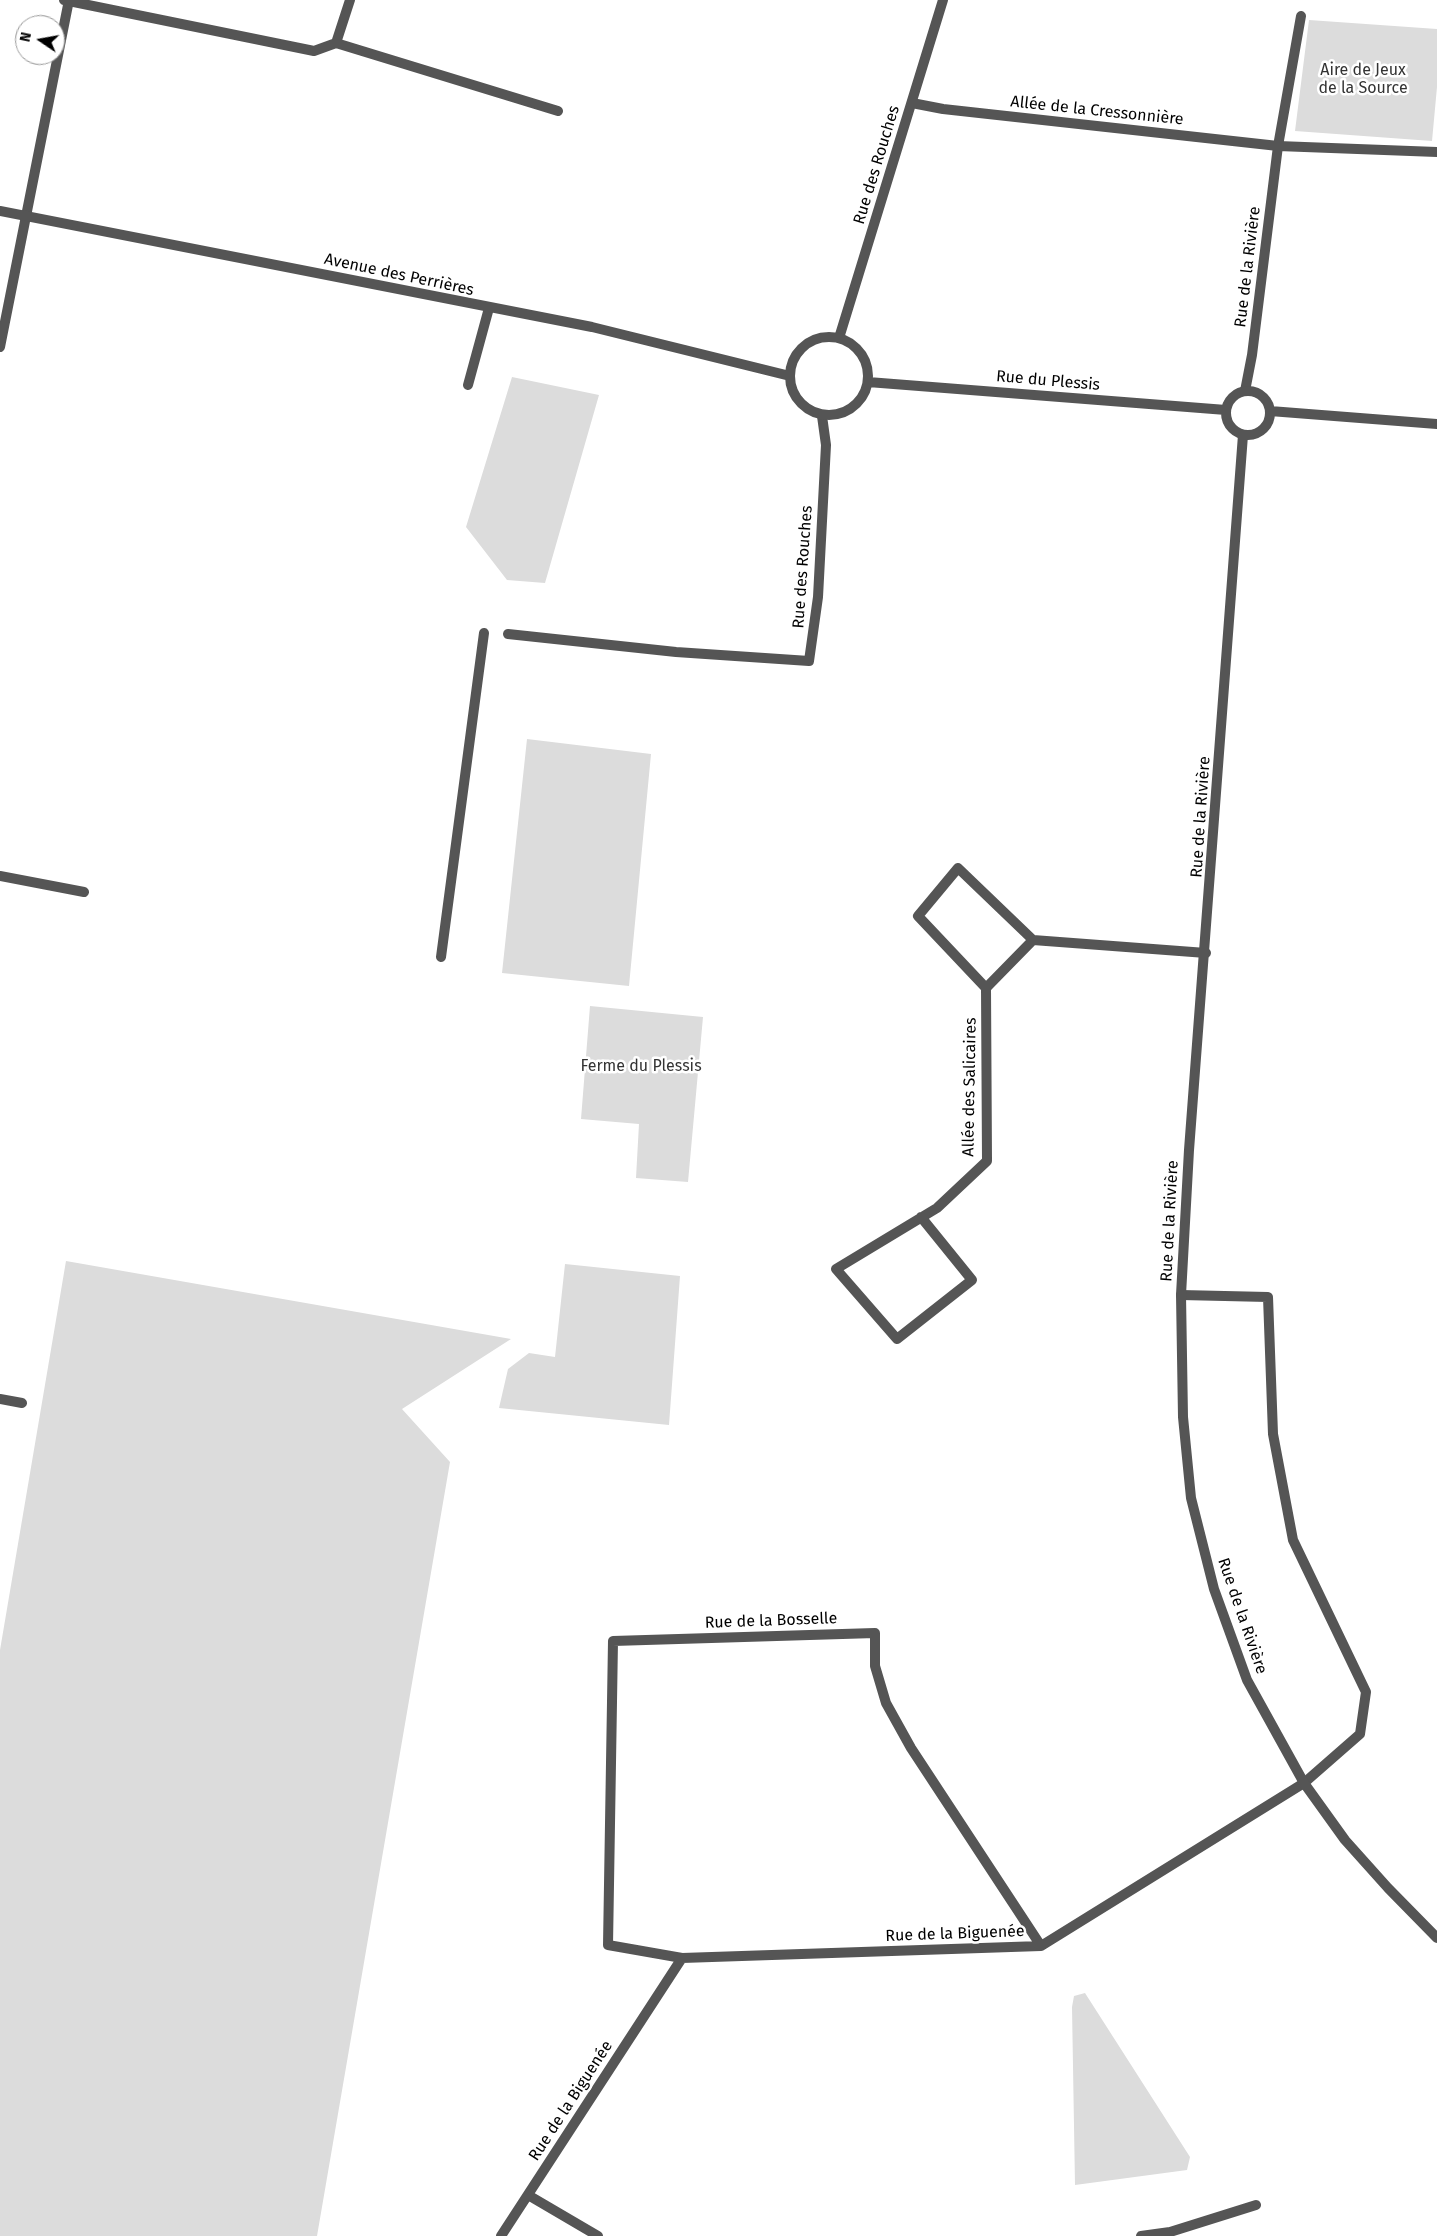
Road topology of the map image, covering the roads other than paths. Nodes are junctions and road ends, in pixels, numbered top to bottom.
1 (66, 0) edge
2 (350, 0) edge
3 (943, 0) edge
4 (1301, 16) dead end
5 (336, 43) junction
6 (912, 103) junction
7 (558, 111) dead end
8 (1278, 146) junction
9 (1437, 152) edge
10 (0, 210) edge
11 (25, 216) junction
12 (489, 308) junction
13 (839, 338) junction
14 (0, 347) edge
15 (790, 376) junction
16 (868, 382) junction
17 (468, 384) dead end
18 (1245, 391) junction
19 (1226, 410) junction
20 (1270, 411) junction
21 (822, 416) junction
22 (1437, 424) edge
23 (1243, 435) junction
24 (484, 634) dead end
25 (508, 634) dead end
26 (0, 876) edge
27 (84, 892) dead end
28 (1033, 940) junction
29 (1206, 953) junction
30 (441, 957) dead end
31 (986, 988) junction
32 (922, 1217) junction
33 (1182, 1295) junction
34 (0, 1400) edge
35 (22, 1403) dead end
36 (1304, 1783) junction
37 (1437, 1938) edge
38 (608, 1945) joint
39 (1041, 1946) junction
40 (682, 1958) junction
41 (528, 2195) junction
42 (1256, 2205) dead end
43 (501, 2236) edge
44 (598, 2236) edge
45 (1141, 2236) edge

1 - 5 street
1 - 11 street
2 - 5 street
3 - 6 street, Rue des Rouches
4 - 8 street
5 - 7 street
6 - 8 street, Allée de la Cressonnière
6 - 13 street, Rue des Rouches
8 - 9 street, Allée de la Cressonnière
8 - 18 street, Rue de la Rivière
10 - 11 street, Avenue des Perrières
11 - 12 street, Avenue des Perrières
11 - 14 street
12 - 15 street, Avenue des Perrières
12 - 17 street
13 - 15 street
13 - 16 street
15 - 21 street
16 - 19 street, Rue du Plessis
16 - 21 street
18 - 19 street
18 - 20 street
19 - 23 street
20 - 22 street
20 - 23 street
21 - 25 street, Rue des Rouches
23 - 29 street, Rue de la Rivière
24 - 30 street
26 - 27 street
28 - 29 street
28 - 31 street
28 - 31 street
29 - 33 street, Rue de la Rivière
31 - 32 street, Allée des Salicaires
32 - 32 street, Allée des Salicaires
33 - 36 street, Rue de la Rivière
33 - 36 street, Rue de la Biguenée
34 - 35 street
36 - 37 street, Rue de la Rivière
36 - 39 street, Rue de la Biguenée
38 - 39 street, Rue de la Bosselle
38 - 40 street, Rue de la Biguenée
39 - 40 street, Rue de la Biguenée
40 - 41 street, Rue de la Biguenée
41 - 43 street, Rue de la Biguenée
41 - 44 street
42 - 45 street

